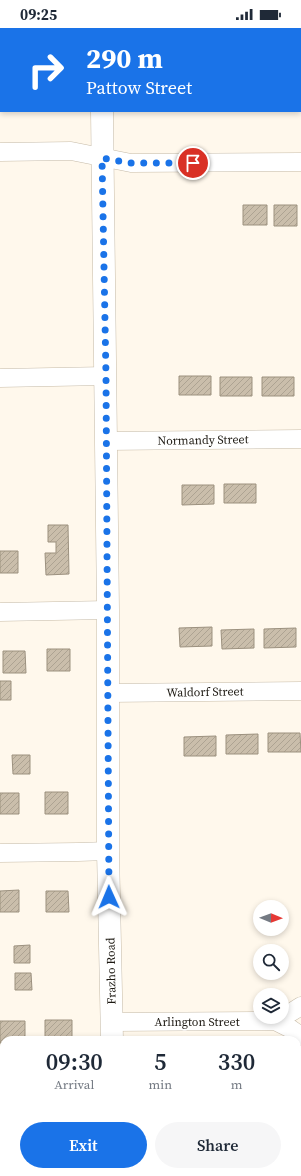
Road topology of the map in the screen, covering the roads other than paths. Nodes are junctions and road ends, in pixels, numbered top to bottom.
1 (102, 112) edge
2 (0, 152) edge
3 (102, 158) junction
4 (301, 162) edge
5 (106, 376) junction
6 (0, 378) edge
7 (301, 439) edge
8 (106, 441) junction
9 (108, 610) junction
10 (0, 612) edge
11 (301, 691) edge
12 (108, 693) junction
13 (108, 851) junction
14 (0, 853) edge
15 (301, 1006) edge
16 (289, 1014) edge
17 (253, 1022) edge
18 (281, 1024) edge
19 (112, 1031) edge
20 (301, 1036) edge

1 - 3 street, Frazho Road
2 - 3 street
3 - 4 street
3 - 5 street, Frazho Road
5 - 6 street
5 - 8 street, Frazho Road
7 - 8 street, Normandy Street
8 - 9 street, Frazho Road
9 - 10 street
9 - 12 street, Frazho Road
11 - 12 street, Waldorf Street
12 - 13 street, Frazho Road
13 - 14 street
13 - 19 street, Frazho Road
15 - 16 street, Arlington Street
17 - 19 street, Arlington Street
18 - 20 street

